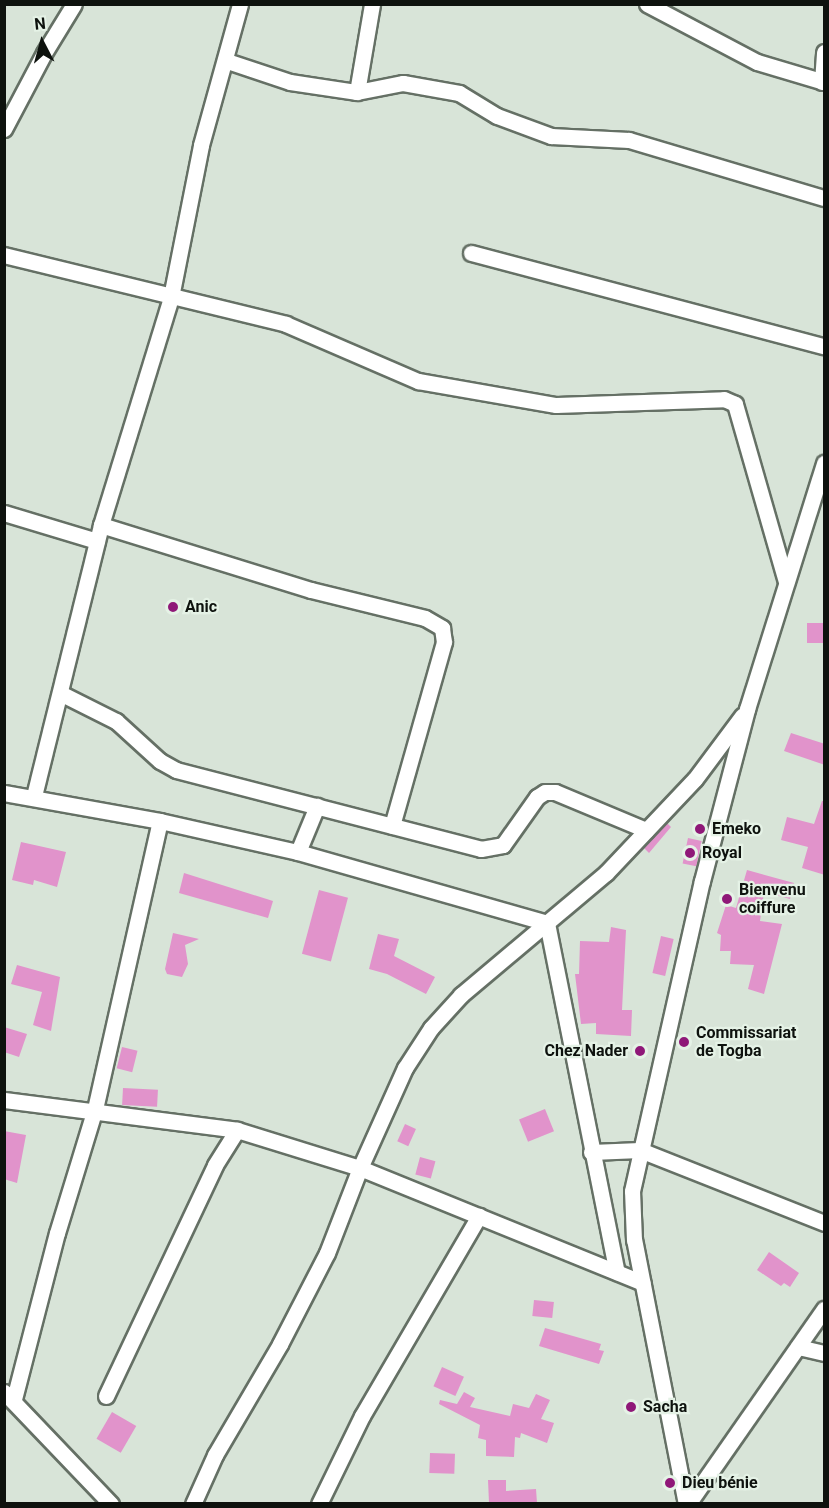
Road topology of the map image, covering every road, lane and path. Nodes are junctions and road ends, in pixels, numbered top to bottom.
1 (74, 4) edge
2 (240, 4) edge
3 (372, 4) edge
4 (647, 4) edge
5 (825, 52) edge
6 (227, 61) junction
7 (823, 82) edge
8 (357, 92) junction
9 (4, 129) edge
10 (825, 198) edge
11 (471, 253) dead end
12 (4, 255) edge
13 (171, 297) junction
14 (825, 346) edge
15 (824, 466) edge
16 (4, 513) edge
17 (101, 525) junction
18 (97, 541) junction
19 (786, 582) junction
20 (60, 693) junction
21 (747, 709) junction
22 (4, 793) edge
23 (34, 796) junction
24 (316, 806) junction
25 (160, 820) junction
26 (392, 826) junction
27 (646, 830) junction
28 (298, 852) junction
29 (547, 923) junction
30 (4, 1100) edge
31 (96, 1109) junction
32 (237, 1130) junction
33 (640, 1150) junction
34 (591, 1152) junction
35 (360, 1168) junction
36 (479, 1216) junction
37 (825, 1223) edge
38 (617, 1272) junction
39 (643, 1282) junction
40 (825, 1309) edge
41 (798, 1347) junction
42 (825, 1353) edge
43 (9, 1395) edge
44 (106, 1396) dead end
45 (111, 1503) edge
46 (193, 1503) edge
47 (319, 1503) edge
48 (687, 1503) edge

1 - 9 street
2 - 6 street
3 - 8 street
4 - 7 street
5 - 7 street
6 - 8 street
6 - 13 street
8 - 10 street
11 - 14 street
12 - 13 street
13 - 17 street
13 - 19 street
15 - 19 street
16 - 18 street
17 - 18 street
17 - 26 street
18 - 20 street
19 - 21 street
20 - 23 street
20 - 24 street
21 - 27 street
21 - 33 street
22 - 23 street
23 - 25 street
24 - 26 street
24 - 28 street
25 - 28 street
25 - 31 street
26 - 27 street
27 - 29 street
28 - 29 street
29 - 34 street
29 - 35 street
30 - 31 street
31 - 32 street
31 - 43 street
32 - 35 street
32 - 44 street
33 - 34 street
33 - 37 street
33 - 39 street
34 - 38 street
35 - 36 street
35 - 46 street
36 - 38 street
36 - 47 street
38 - 39 street
39 - 48 street
40 - 41 street
41 - 42 street
41 - 48 street
43 - 45 street

